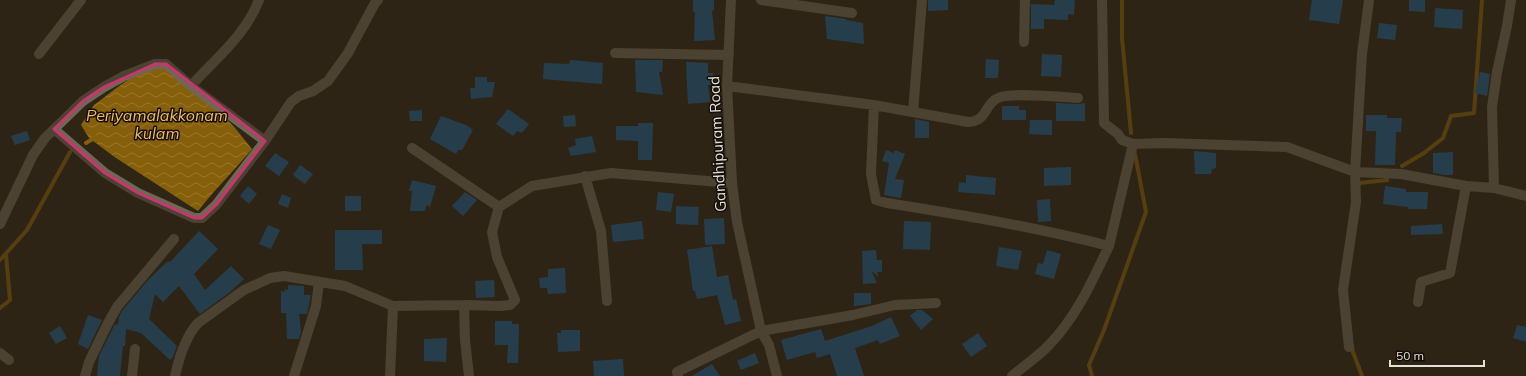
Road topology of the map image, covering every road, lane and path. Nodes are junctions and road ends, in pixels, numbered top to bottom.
1 (81, 0) edge
2 (259, 0) edge
3 (378, 0) edge
4 (731, 0) edge
5 (761, 0) edge
6 (922, 0) edge
7 (1025, 0) edge
8 (1102, 0) edge
9 (1369, 0) edge
10 (1511, 0) edge
11 (852, 13) dead end
12 (1024, 42) dead end
13 (615, 53) dead end
14 (39, 54) dead end
15 (728, 55) junction
16 (191, 86) junction
17 (727, 86) junction
18 (1078, 98) dead end
19 (874, 105) junction
20 (913, 112) junction
21 (54, 129) junction
22 (265, 141) junction
23 (1133, 144) junction
24 (412, 148) dead end
25 (1355, 172) junction
26 (585, 176) junction
27 (732, 183) junction
28 (1466, 186) junction
29 (1494, 188) junction
30 (1526, 196) edge
31 (499, 207) junction
32 (1, 220) edge
33 (174, 239) dead end
34 (1109, 246) junction
35 (318, 282) junction
36 (607, 301) dead end
37 (1418, 302) dead end
38 (936, 303) dead end
39 (464, 305) junction
40 (393, 306) junction
41 (761, 331) junction
42 (1349, 347) dead end
43 (135, 349) dead end
44 (0, 353) edge
45 (9, 360) dead end
46 (85, 376) edge
47 (132, 376) edge
48 (174, 376) edge
49 (294, 376) edge
50 (390, 376) edge
51 (468, 376) edge
52 (678, 376) edge
53 (777, 376) edge
54 (1012, 376) edge

1 - 14 street
2 - 16 street
3 - 22 street
4 - 15 street, Gandhipuram Road
5 - 11 street
6 - 20 street
7 - 12 street
8 - 23 street
9 - 25 street
10 - 29 street
13 - 15 street
15 - 17 street, Gandhipuram Road
16 - 21 street
16 - 22 street
17 - 19 street
17 - 27 street, Gandhipuram Road
18 - 20 street
19 - 20 street
19 - 34 street
21 - 22 street
21 - 32 street
23 - 25 street
23 - 34 street
24 - 31 street
25 - 28 street
25 - 42 street
26 - 27 street
26 - 31 street
26 - 36 street
27 - 41 street, Gandhipuram Road
28 - 29 street
28 - 37 street
29 - 30 street
31 - 39 street
33 - 46 street
34 - 54 street
35 - 40 street
35 - 48 street
35 - 49 street
38 - 41 street
39 - 40 street
39 - 51 street
40 - 50 street
41 - 52 street
41 - 53 street, Gandhipuram Road
43 - 47 street
44 - 45 street

